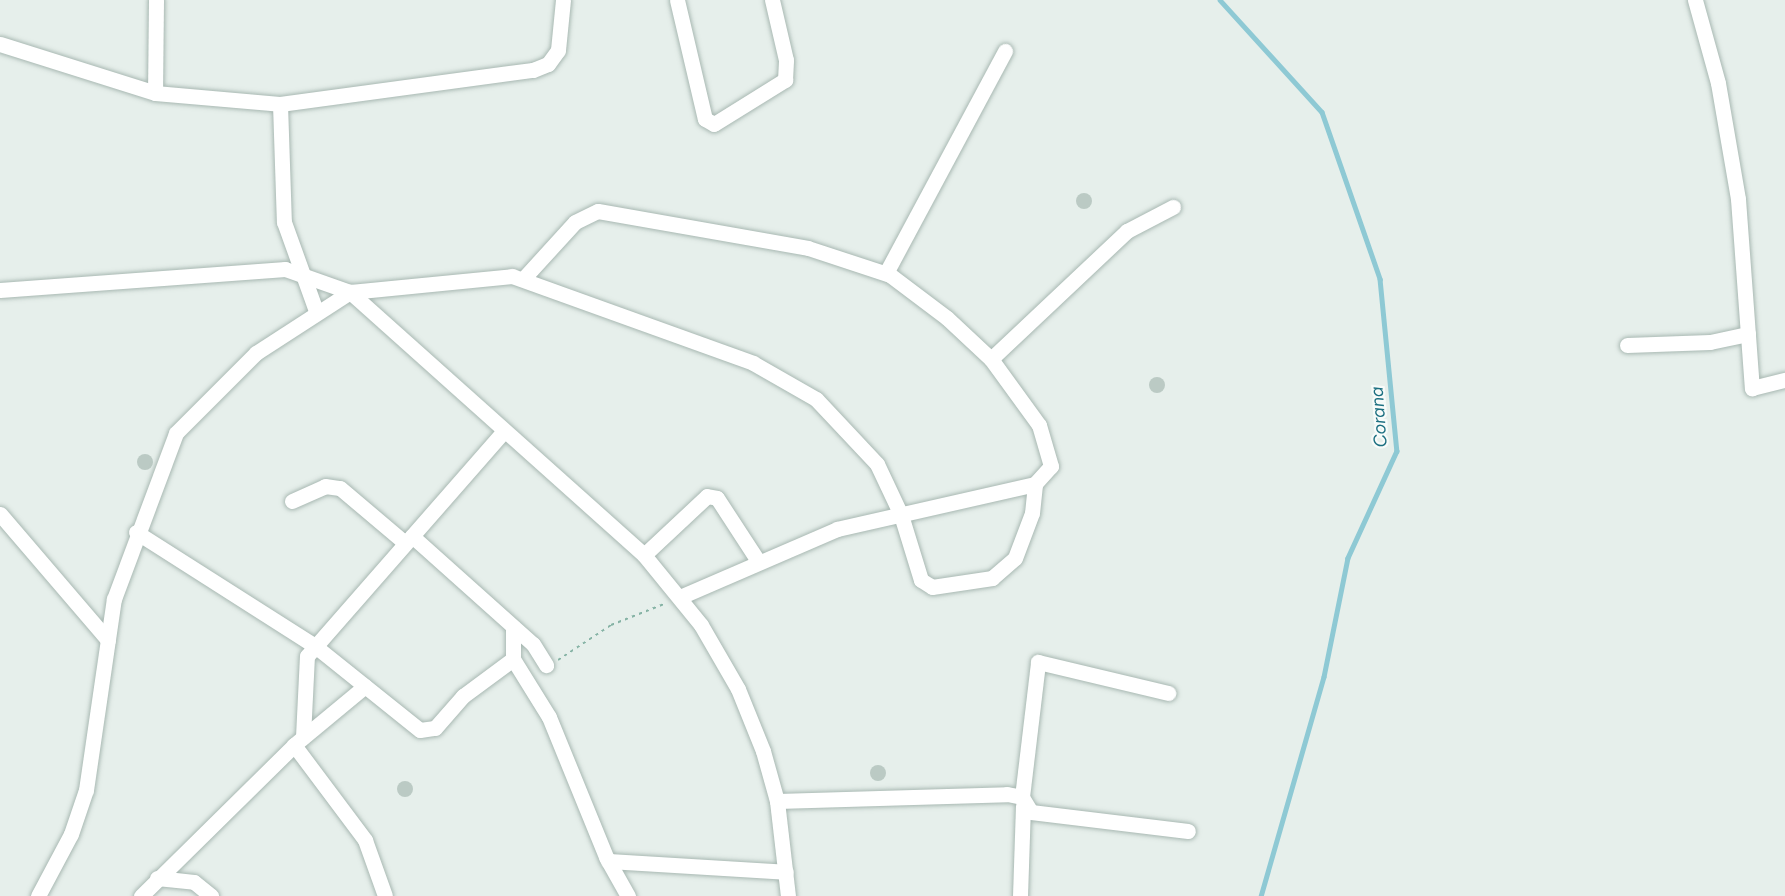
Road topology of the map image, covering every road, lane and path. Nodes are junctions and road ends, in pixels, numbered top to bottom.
1 (156, 0) edge
2 (563, 0) edge
3 (677, 0) edge
4 (772, 0) edge
5 (1695, 0) edge
6 (0, 44) edge
7 (1005, 51) dead end
8 (155, 93) junction
9 (280, 104) junction
10 (1173, 207) dead end
11 (298, 271) junction
12 (886, 273) junction
13 (523, 279) junction
14 (0, 290) edge
15 (350, 292) junction
16 (316, 311) junction
17 (1748, 334) junction
18 (1627, 345) dead end
19 (991, 359) junction
20 (1785, 380) edge
21 (504, 431) junction
22 (1035, 484) junction
23 (292, 501) dead end
24 (0, 514) edge
25 (901, 515) junction
26 (136, 532) junction
27 (408, 539) junction
28 (644, 555) junction
29 (758, 561) junction
30 (680, 597) junction
31 (513, 627) junction
32 (108, 639) junction
33 (315, 646) junction
34 (513, 659) junction
35 (546, 665) joint
36 (365, 686) junction
37 (1168, 693) dead end
38 (299, 741) junction
39 (777, 801) junction
40 (1022, 801) junction
41 (1188, 831) dead end
42 (608, 861) junction
43 (786, 872) junction
44 (157, 878) junction
45 (38, 896) edge
46 (141, 896) edge
47 (211, 896) edge
48 (385, 896) edge
49 (628, 896) edge
50 (788, 896) edge
51 (1020, 896) edge

1 - 8 street
2 - 9 street
3 - 4 street
5 - 17 street
6 - 8 street
7 - 12 street
8 - 9 street
9 - 11 street
10 - 19 street
11 - 14 street
11 - 15 street
11 - 16 street
12 - 13 street
12 - 19 street
13 - 15 street
13 - 25 street
15 - 16 street
15 - 21 street
16 - 26 street
17 - 18 street
17 - 20 street
19 - 22 street
21 - 27 street
21 - 28 street
22 - 25 street
22 - 25 street
23 - 27 street
24 - 32 street
25 - 29 street
26 - 32 street
26 - 33 street
27 - 31 street
27 - 33 street
28 - 29 street
28 - 30 street
29 - 30 street
30 - 35 path
30 - 39 street
31 - 34 street
31 - 35 street
32 - 45 street
33 - 36 street
33 - 38 street
34 - 36 street
34 - 42 street
36 - 38 street
37 - 40 street
38 - 44 street
38 - 48 street
39 - 40 street
39 - 43 street
40 - 41 street
40 - 51 street
42 - 43 street
42 - 49 street
43 - 50 street
44 - 46 street
44 - 47 street

